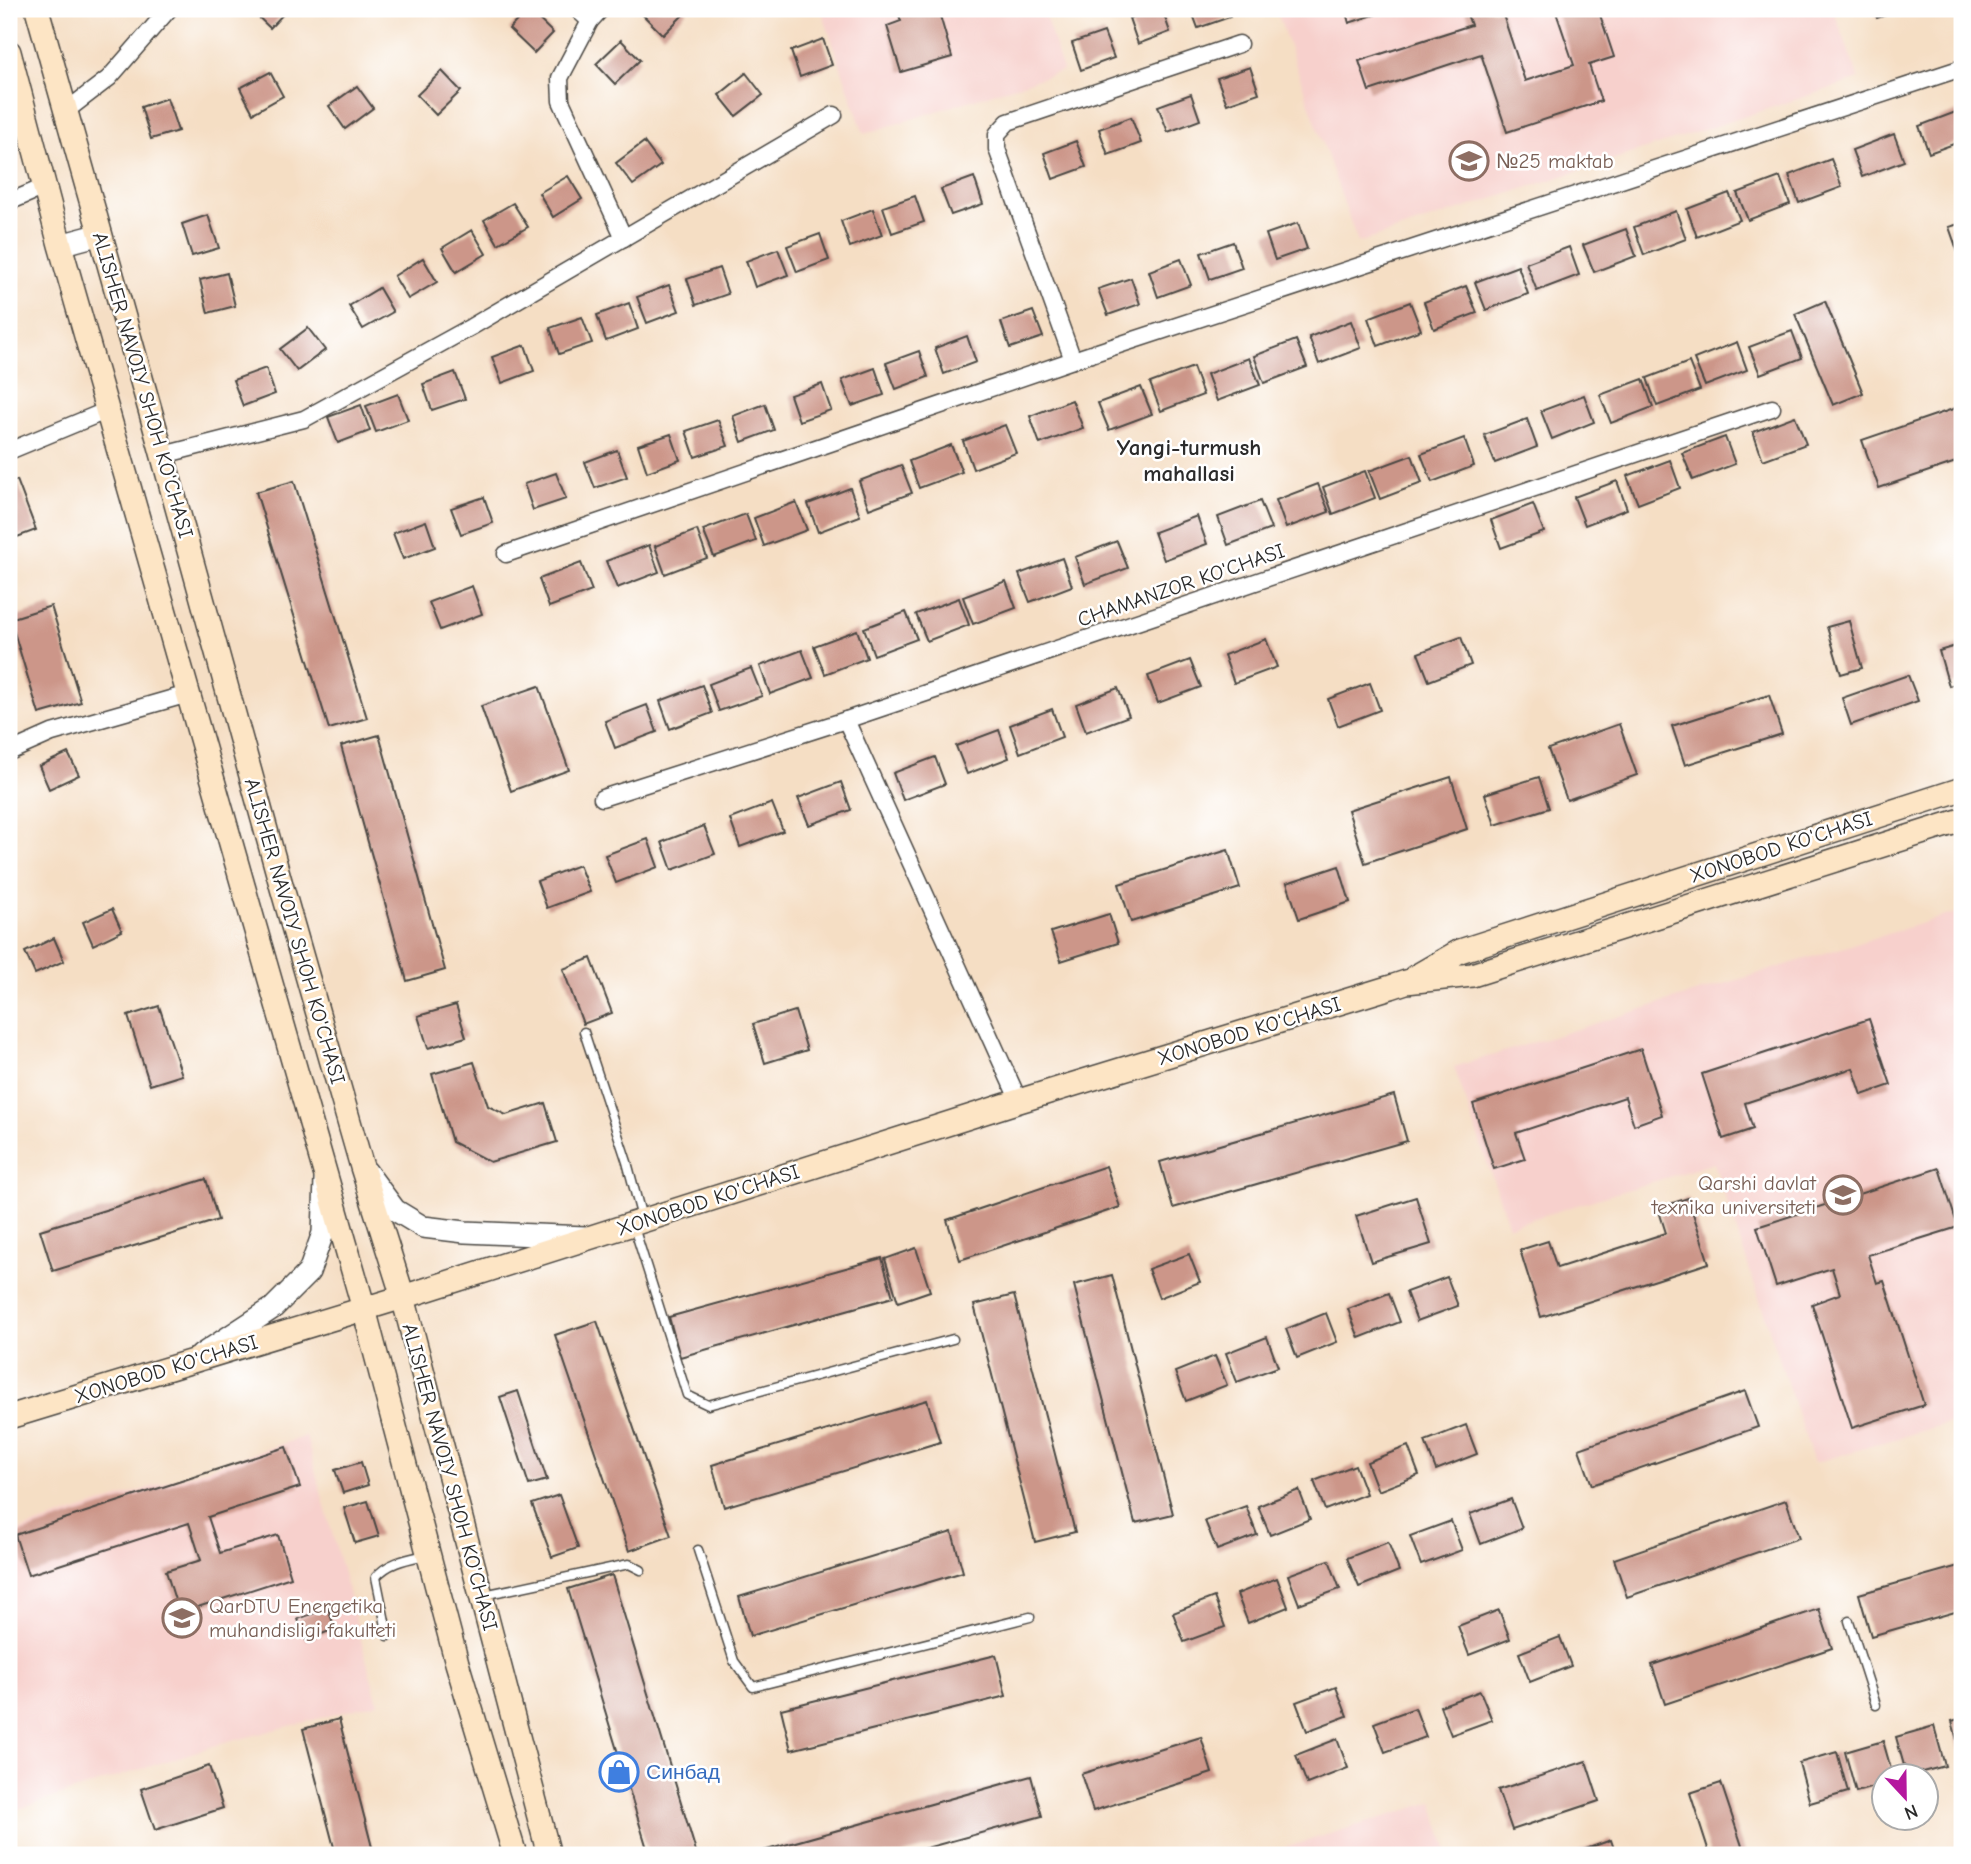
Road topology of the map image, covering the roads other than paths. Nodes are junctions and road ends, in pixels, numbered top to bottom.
1 (37, 9) edge
2 (169, 9) edge
3 (577, 9) edge
4 (601, 9) edge
5 (590, 22) junction
6 (1239, 44) dead end
7 (9, 52) edge
8 (1962, 68) edge
9 (66, 111) junction
10 (834, 115) dead end
11 (44, 187) junction
12 (9, 202) edge
13 (101, 234) junction
14 (624, 238) junction
15 (60, 245) junction
16 (1073, 360) junction
17 (1772, 408) dead end
18 (108, 410) junction
19 (9, 451) edge
20 (163, 454) junction
21 (506, 554) dead end
22 (188, 694) junction
23 (846, 720) junction
24 (9, 752) edge
25 (1962, 789) edge
26 (602, 798) dead end
27 (1962, 820) edge
28 (1406, 982) junction
29 (584, 1031) dead end
30 (1019, 1101) junction
31 (362, 1167) junction
32 (325, 1175) junction
33 (638, 1222) junction
34 (591, 1237) junction
35 (402, 1297) junction
36 (364, 1309) junction
37 (953, 1339) dead end
38 (193, 1361) junction
39 (9, 1417) edge
40 (698, 1550) dead end
41 (429, 1554) junction
42 (641, 1570) dead end
43 (481, 1596) junction
44 (1030, 1617) dead end
45 (1849, 1621) dead end
46 (388, 1636) dead end
47 (1876, 1705) dead end
48 (515, 1855) edge
49 (549, 1855) edge

1 - 9 main road, ALISHER NAVOIY SHOH KO'CHASI
2 - 9 street
3 - 5 street
4 - 5 street
5 - 14 street
6 - 16 street
7 - 11 main road, ALISHER NAVOIY SHOH KO'CHASI
8 - 16 street
9 - 13 main road, ALISHER NAVOIY SHOH KO'CHASI
10 - 14 street
11 - 12 street
11 - 15 main road, ALISHER NAVOIY SHOH KO'CHASI
13 - 15 street
13 - 20 main road, ALISHER NAVOIY SHOH KO'CHASI
14 - 20 street
15 - 18 main road, ALISHER NAVOIY SHOH KO'CHASI
16 - 21 street
17 - 23 street, CHAMANZOR KO'CHASI
18 - 19 street
18 - 22 main road, ALISHER NAVOIY SHOH KO'CHASI
20 - 31 main road, ALISHER NAVOIY SHOH KO'CHASI
22 - 24 street
22 - 32 main road, ALISHER NAVOIY SHOH KO'CHASI
23 - 26 street, CHAMANZOR KO'CHASI
23 - 30 street
25 - 28 main road, XONOBOD KO'CHASI
27 - 28 main road, XONOBOD KO'CHASI
28 - 30 main road, XONOBOD KO'CHASI
29 - 33 lane
30 - 33 main road, XONOBOD KO'CHASI
31 - 34 street
31 - 35 main road, ALISHER NAVOIY SHOH KO'CHASI
32 - 36 main road, ALISHER NAVOIY SHOH KO'CHASI
32 - 38 street
33 - 34 main road, XONOBOD KO'CHASI
33 - 37 lane
34 - 35 main road, XONOBOD KO'CHASI
35 - 36 main road, XONOBOD KO'CHASI
35 - 43 main road, ALISHER NAVOIY SHOH KO'CHASI
36 - 38 main road, XONOBOD KO'CHASI
36 - 41 main road, ALISHER NAVOIY SHOH KO'CHASI
38 - 39 main road, XONOBOD KO'CHASI
40 - 44 lane
41 - 46 lane
41 - 48 main road, ALISHER NAVOIY SHOH KO'CHASI
42 - 43 lane
43 - 49 main road, ALISHER NAVOIY SHOH KO'CHASI
45 - 47 lane

